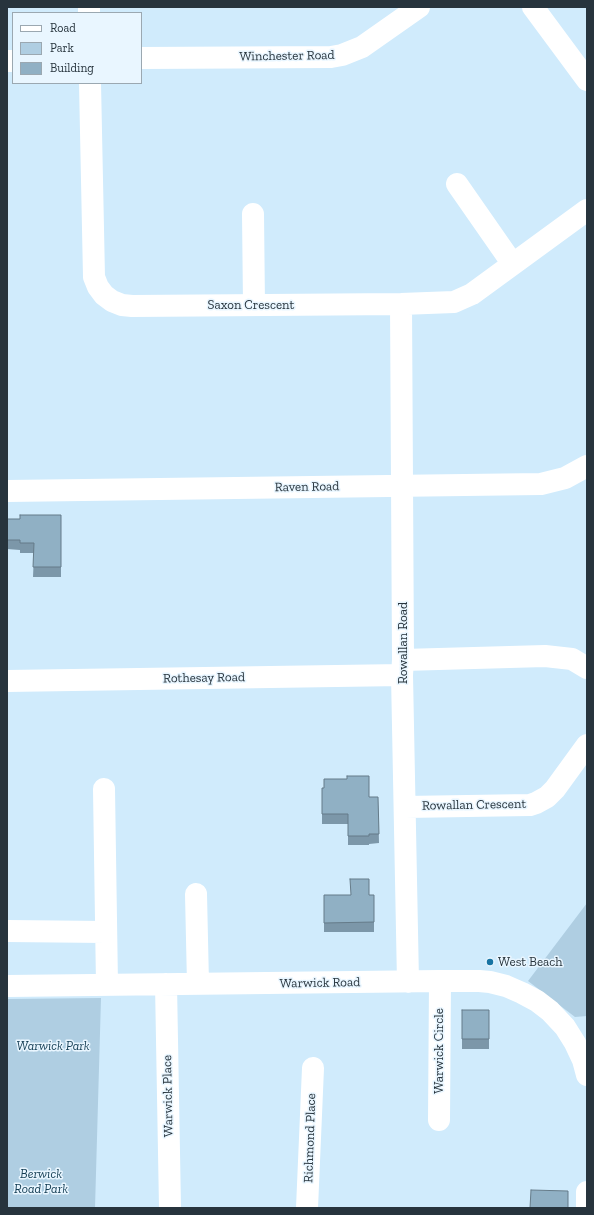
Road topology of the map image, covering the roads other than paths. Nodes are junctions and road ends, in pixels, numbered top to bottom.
1 (418, 7) edge
2 (533, 7) edge
3 (142, 58) edge
4 (587, 80) edge
5 (90, 84) edge
6 (457, 184) dead end
7 (587, 210) edge
8 (254, 214) dead end
9 (512, 263) junction
10 (401, 304) junction
11 (254, 305) junction
12 (587, 466) edge
13 (7, 476) edge
14 (402, 486) junction
15 (15, 491) edge
16 (403, 668) junction
17 (587, 668) edge
18 (7, 681) edge
19 (587, 745) edge
20 (104, 789) dead end
21 (405, 807) junction
22 (196, 894) dead end
23 (7, 931) edge
24 (106, 932) junction
25 (440, 981) junction
26 (408, 982) junction
27 (166, 984) junction
28 (198, 984) junction
29 (107, 985) junction
30 (7, 986) edge
31 (313, 1068) dead end
32 (587, 1075) edge
33 (439, 1120) dead end
34 (587, 1192) edge
35 (170, 1208) edge
36 (307, 1208) edge
37 (586, 1208) edge

1 - 3 street, Winchester Road
2 - 4 street
5 - 11 street, Saxon Crescent
6 - 9 street
7 - 9 street, Saxon Crescent
8 - 11 street
9 - 10 street, Saxon Crescent
10 - 11 street, Saxon Crescent
10 - 14 street, Rowallan Road
12 - 14 street, Raven Road
13 - 15 street, Raven Road
14 - 15 street, Raven Road
14 - 16 street, Rowallan Road
16 - 17 street
16 - 18 street, Rothesay Road
16 - 21 street, Rowallan Road
19 - 21 street, Rowallan Crescent
20 - 24 street
21 - 26 street, Rowallan Road
22 - 28 street
23 - 24 street
24 - 29 street
25 - 26 street, Warwick Road
25 - 32 street, Warwick Road
25 - 33 street, Warwick Circle
26 - 28 street, Warwick Road
27 - 28 street, Warwick Road
27 - 29 street, Warwick Road
27 - 35 street, Warwick Place
29 - 30 street, Warwick Road
31 - 36 street, Richmond Place
34 - 37 street

